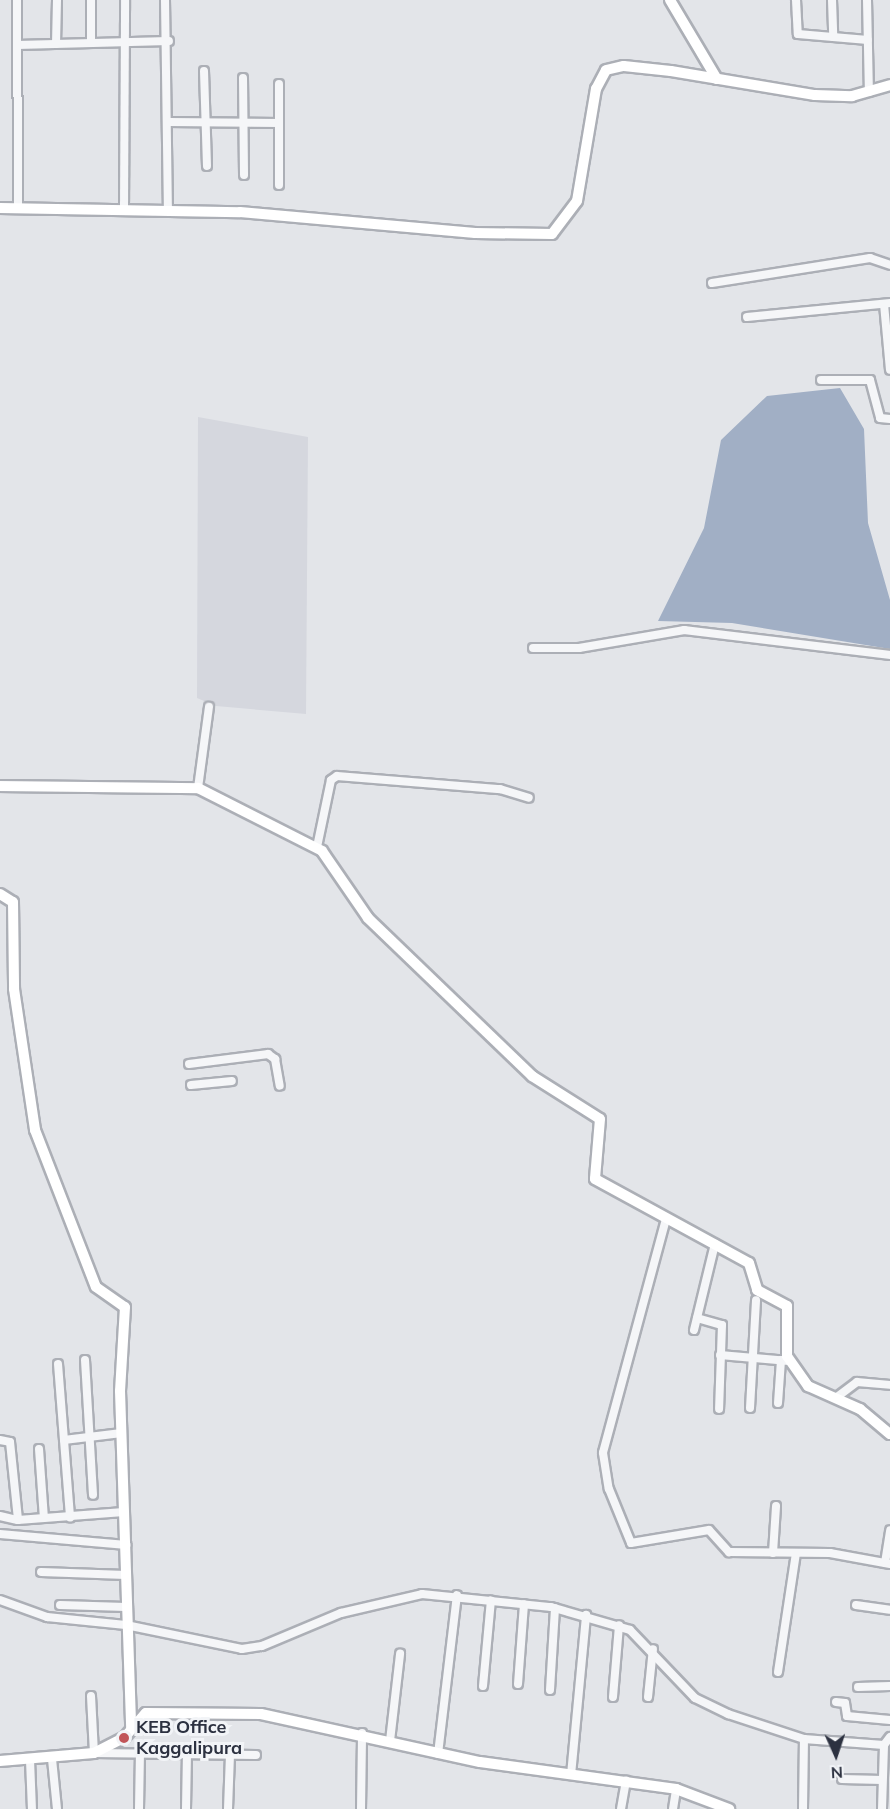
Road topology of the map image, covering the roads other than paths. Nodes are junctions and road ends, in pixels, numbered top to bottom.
1 (17, 0) edge
2 (57, 0) edge
3 (91, 0) edge
4 (125, 0) edge
5 (165, 0) edge
6 (670, 0) edge
7 (796, 0) edge
8 (832, 0) edge
9 (867, 0) edge
10 (833, 37) junction
11 (868, 40) junction
12 (170, 41) junction
13 (124, 42) junction
14 (90, 43) junction
15 (56, 44) junction
16 (17, 45) junction
17 (204, 70) dead end
18 (243, 78) dead end
19 (717, 80) junction
20 (279, 84) dead end
21 (890, 85) edge
22 (869, 92) junction
23 (169, 122) junction
24 (206, 123) junction
25 (243, 123) junction
26 (279, 123) junction
27 (207, 166) dead end
28 (244, 175) dead end
29 (279, 185) dead end
30 (0, 208) edge
31 (18, 208) junction
32 (124, 208) junction
33 (168, 209) junction
34 (890, 265) edge
35 (712, 283) dead end
36 (887, 304) edge
37 (747, 317) dead end
38 (890, 370) edge
39 (821, 380) dead end
40 (890, 419) edge
41 (533, 648) dead end
42 (890, 655) edge
43 (209, 707) dead end
44 (0, 786) edge
45 (198, 789) junction
46 (529, 798) dead end
47 (317, 847) junction
48 (0, 894) edge
49 (189, 1064) dead end
50 (232, 1081) dead end
51 (191, 1085) dead end
52 (280, 1086) dead end
53 (666, 1218) junction
54 (715, 1244) junction
55 (756, 1300) dead end
56 (697, 1318) junction
57 (694, 1330) dead end
58 (720, 1355) junction
59 (753, 1358) junction
60 (86, 1360) dead end
61 (785, 1361) junction
62 (58, 1364) dead end
63 (890, 1385) edge
64 (837, 1396) junction
65 (778, 1403) dead end
66 (750, 1408) dead end
67 (719, 1409) dead end
68 (122, 1433) junction
69 (890, 1434) edge
70 (90, 1437) junction
71 (0, 1440) edge
72 (64, 1440) junction
73 (39, 1449) dead end
74 (93, 1495) dead end
75 (776, 1506) dead end
76 (124, 1512) junction
77 (0, 1516) edge
78 (44, 1518) junction
79 (70, 1518) junction
80 (18, 1520) junction
81 (890, 1530) edge
82 (0, 1534) edge
83 (127, 1545) junction
84 (773, 1552) junction
85 (796, 1553) junction
86 (888, 1563) edge
87 (41, 1572) dead end
88 (126, 1575) junction
89 (457, 1595) junction
90 (491, 1599) junction
91 (0, 1600) edge
92 (524, 1604) junction
93 (60, 1605) dead end
94 (856, 1605) dead end
95 (126, 1607) junction
96 (555, 1608) junction
97 (890, 1610) edge
98 (586, 1615) junction
99 (126, 1624) junction
100 (619, 1625) junction
101 (653, 1649) junction
102 (400, 1654) dead end
103 (778, 1672) dead end
104 (518, 1684) dead end
105 (483, 1686) dead end
106 (890, 1686) edge
107 (858, 1687) dead end
108 (550, 1690) dead end
109 (91, 1696) dead end
110 (648, 1696) dead end
111 (614, 1697) dead end
112 (836, 1702) dead end
113 (890, 1720) edge
114 (131, 1728) junction
115 (362, 1733) junction
116 (890, 1737) edge
117 (804, 1739) junction
118 (390, 1741) junction
119 (884, 1745) junction
120 (94, 1753) junction
121 (140, 1754) junction
122 (187, 1754) junction
123 (438, 1754) junction
124 (230, 1755) junction
125 (256, 1755) dead end
126 (52, 1759) junction
127 (30, 1760) junction
128 (0, 1761) edge
129 (571, 1775) junction
130 (842, 1779) dead end
131 (626, 1780) junction
132 (882, 1780) junction
133 (676, 1789) junction
134 (32, 1809) edge
135 (57, 1809) edge
136 (139, 1809) edge
137 (186, 1809) edge
138 (228, 1809) edge
139 (361, 1809) edge
140 (621, 1809) edge
141 (673, 1809) edge
142 (729, 1809) edge
143 (802, 1809) edge
144 (882, 1809) edge

1 - 16 street
2 - 15 street
3 - 14 street
4 - 13 street
5 - 12 street
6 - 19 street
7 - 10 street
8 - 10 street
9 - 11 street
10 - 11 street
11 - 22 street
12 - 13 street
12 - 23 street
13 - 14 street
13 - 32 street
14 - 15 street
15 - 16 street
16 - 31 street
17 - 24 street
18 - 25 street
19 - 22 street
19 - 33 street
20 - 26 street
21 - 22 street
23 - 24 street
23 - 33 street
24 - 25 street
24 - 27 street
25 - 26 street
25 - 28 street
26 - 29 street
30 - 31 street
31 - 32 street
32 - 33 street
34 - 35 street
36 - 37 street
36 - 38 street
39 - 40 street
41 - 42 street
43 - 45 street
44 - 45 street
45 - 47 street
46 - 47 street
47 - 53 street
48 - 68 street
49 - 52 street
50 - 51 street
53 - 54 street
53 - 84 street
54 - 56 street
54 - 61 street
55 - 59 street
56 - 57 street
56 - 58 street
58 - 59 street
58 - 67 street
59 - 61 street
59 - 66 street
60 - 70 street
61 - 64 street
61 - 65 street
62 - 72 street
63 - 64 street
64 - 69 street
68 - 70 street
68 - 76 street
70 - 72 street
70 - 74 street
71 - 80 street
72 - 79 street
73 - 78 street
75 - 84 street
76 - 79 street
76 - 83 street
77 - 80 street
78 - 79 street
78 - 80 street
81 - 86 street
82 - 83 street
83 - 88 street
84 - 85 street
85 - 86 street
85 - 103 street
87 - 88 street
88 - 95 street
89 - 90 street
89 - 99 street
89 - 123 street
90 - 92 street
90 - 105 street
91 - 99 street
92 - 96 street
92 - 104 street
93 - 95 street
94 - 97 street
95 - 99 street
96 - 98 street
96 - 108 street
98 - 100 street
98 - 129 street
99 - 114 street
100 - 101 street
100 - 111 street
101 - 110 street
101 - 117 street
102 - 118 street
106 - 107 street
109 - 120 street
112 - 113 street
114 - 115 street
114 - 120 street
115 - 118 street
115 - 139 street
116 - 119 street
117 - 119 street
117 - 143 street
118 - 123 street
119 - 132 street
120 - 121 street
120 - 126 street
121 - 122 street
121 - 136 street
122 - 124 street
122 - 137 street
123 - 129 street
124 - 125 street
124 - 138 street
126 - 127 street
126 - 135 street
127 - 128 street
127 - 134 street
129 - 131 street
130 - 132 street
131 - 133 street
131 - 140 street
132 - 144 street
133 - 141 street
133 - 142 street

